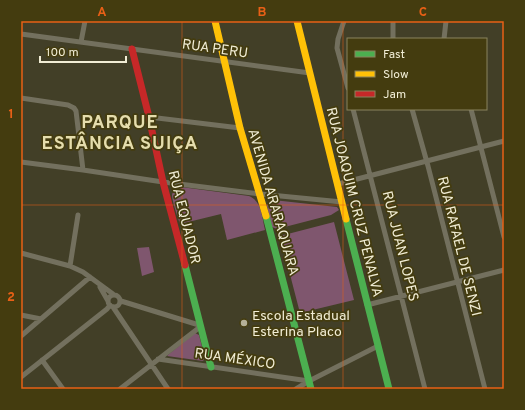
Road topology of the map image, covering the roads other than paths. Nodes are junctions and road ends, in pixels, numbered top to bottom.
1 (85, 21) edge
2 (215, 21) edge
3 (297, 21) edge
4 (344, 21) edge
5 (393, 21) edge
6 (446, 21) edge
7 (21, 34) edge
8 (393, 38) edge
9 (444, 38) edge
10 (81, 42) junction
11 (132, 49) junction
12 (224, 62) junction
13 (310, 73) junction
14 (347, 84) edge
15 (21, 98) edge
16 (354, 110) edge
17 (412, 110) edge
18 (471, 110) edge
19 (149, 117) junction
20 (240, 128) junction
21 (504, 141) edge
22 (481, 146) junction
23 (426, 161) junction
24 (22, 162) edge
25 (21, 169) edge
26 (83, 170) junction
27 (371, 175) junction
28 (163, 182) junction
29 (338, 184) junction
30 (260, 194) junction
31 (342, 202) junction
32 (78, 215) dead end
33 (504, 237) edge
34 (21, 253) edge
35 (70, 266) junction
36 (504, 270) edge
37 (90, 278) junction
38 (457, 282) junction
39 (99, 284) junction
40 (113, 294) junction
41 (401, 297) junction
42 (121, 301) junction
43 (110, 304) junction
44 (367, 305) junction
45 (21, 315) edge
46 (41, 319) junction
47 (200, 326) junction
48 (21, 336) edge
49 (378, 346) junction
50 (158, 359) junction
51 (42, 360) junction
52 (151, 364) junction
53 (211, 367) junction
54 (21, 377) edge
55 (309, 381) junction
56 (63, 389) edge
57 (120, 389) edge
58 (168, 389) edge
59 (296, 389) edge
60 (311, 389) edge
61 (389, 389) edge
62 (425, 389) edge
63 (484, 389) edge

1 - 10 street
2 - 12 street, AVENIDA ARARAQUARA
3 - 13 street, RUA JOAQUIM CRUZ PENALVA
4 - 14 street
5 - 8 street
6 - 9 street
7 - 10 street, RUA PERU
10 - 11 street, RUA PERU
11 - 12 street, RUA PERU
11 - 19 street, RUA EQUADOR
12 - 13 street, RUA PERU
12 - 20 street, AVENIDA ARARAQUARA
13 - 29 street, RUA JOAQUIM CRUZ PENALVA
15 - 26 street
16 - 27 street, RUA JUAN LOPES
17 - 23 street, RUA RAFAEL DE SENZI
18 - 22 street
19 - 20 street
19 - 28 street, RUA EQUADOR
20 - 30 street, AVENIDA ARARAQUARA
21 - 22 street
22 - 23 street
22 - 33 street
23 - 27 street
23 - 38 street, RUA RAFAEL DE SENZI
24 - 25 street
24 - 26 street
26 - 28 street
27 - 29 street
27 - 41 street, RUA JUAN LOPES
28 - 30 street
28 - 47 street, RUA EQUADOR
29 - 31 street, RUA JOAQUIM CRUZ PENALVA
30 - 31 street
30 - 55 street, AVENIDA ARARAQUARA
31 - 44 street, RUA JOAQUIM CRUZ PENALVA
32 - 35 street
34 - 35 street
35 - 37 street
36 - 38 street
37 - 39 street
37 - 46 street
38 - 41 street
38 - 63 street, RUA RAFAEL DE SENZI
39 - 40 street
39 - 43 street
40 - 42 street
40 - 43 street
41 - 44 street
41 - 62 street, RUA JUAN LOPES
42 - 43 street
42 - 47 street
43 - 51 street
43 - 52 street
44 - 49 street, RUA JOAQUIM CRUZ PENALVA
45 - 46 street
46 - 48 street
47 - 50 street
47 - 53 street, RUA EQUADOR
49 - 55 street
49 - 61 street, RUA JOAQUIM CRUZ PENALVA
50 - 52 street
50 - 53 street, RUA MÉXICO
51 - 54 street
51 - 56 street
52 - 57 street
52 - 58 street
53 - 55 street, RUA MÉXICO
55 - 59 street
55 - 60 street, AVENIDA ARARAQUARA

